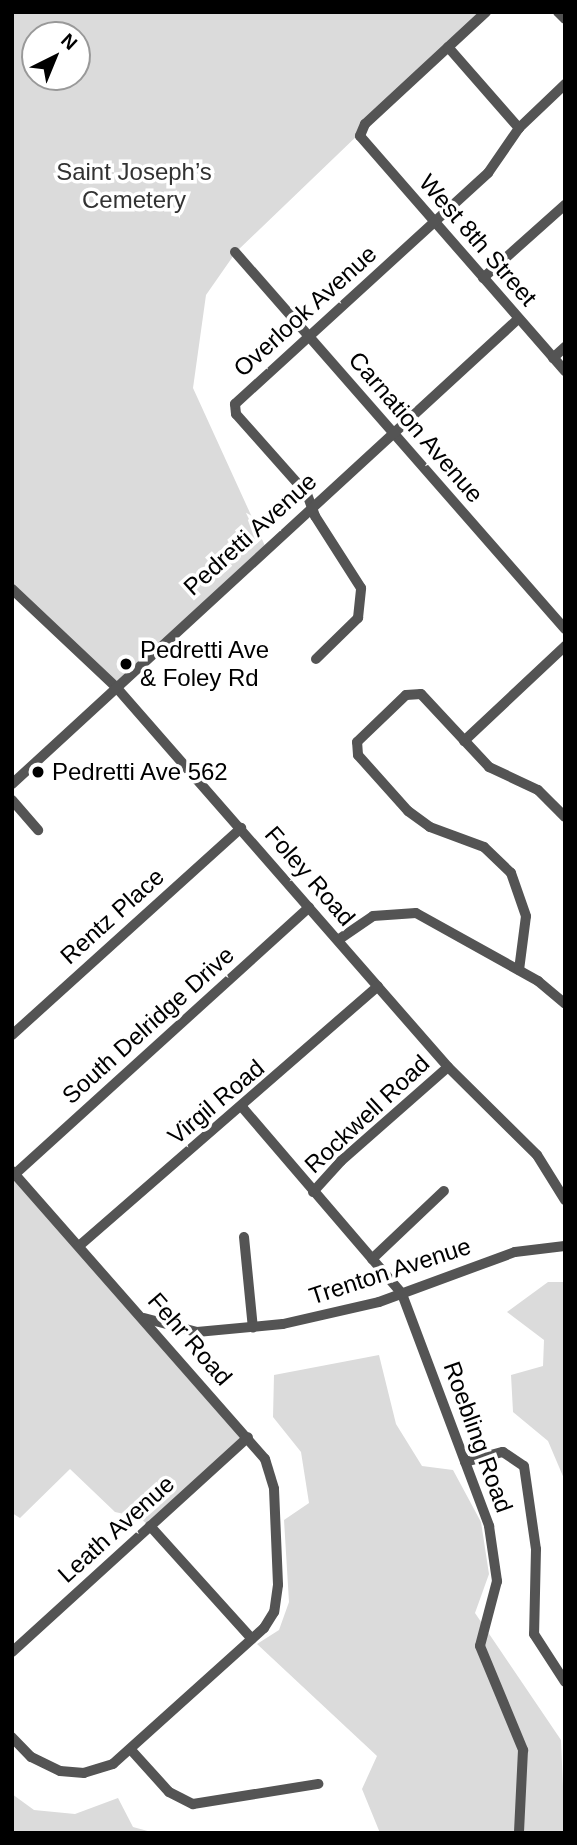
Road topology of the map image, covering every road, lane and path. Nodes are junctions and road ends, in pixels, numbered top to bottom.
1 (486, 12) edge
2 (558, 12) edge
3 (565, 19) edge
4 (448, 47) junction
5 (565, 84) edge
6 (519, 128) junction
7 (565, 205) edge
8 (435, 221) junction
9 (236, 252) dead end
10 (483, 278) junction
11 (518, 319) junction
12 (309, 336) junction
13 (565, 348) edge
14 (553, 358) junction
15 (565, 371) edge
16 (393, 432) junction
17 (313, 505) junction
18 (12, 589) edge
19 (565, 629) edge
20 (565, 646) edge
21 (316, 659) dead end
22 (116, 687) junction
23 (464, 741) junction
24 (12, 784) edge
25 (12, 800) edge
26 (565, 817) edge
27 (241, 828) junction
28 (38, 830) dead end
29 (309, 907) junction
30 (338, 940) junction
31 (519, 970) junction
32 (378, 986) junction
33 (565, 1004) edge
34 (12, 1035) edge
35 (448, 1067) junction
36 (242, 1107) junction
37 (14, 1172) edge
38 (444, 1191) dead end
39 (313, 1192) junction
40 (565, 1200) edge
41 (244, 1237) dead end
42 (565, 1246) edge
43 (79, 1247) junction
44 (372, 1259) junction
45 (402, 1294) junction
46 (144, 1318) junction
47 (253, 1328) junction
48 (248, 1437) junction
49 (465, 1462) junction
50 (150, 1526) junction
51 (252, 1639) junction
52 (12, 1652) edge
53 (565, 1682) edge
54 (12, 1737) edge
55 (132, 1751) junction
56 (318, 1784) dead end
57 (519, 1833) edge

1 - 4 street
2 - 3 street
4 - 6 street
4 - 8 street, West 8th Street
5 - 6 street, Overlook Avenue
6 - 8 street, Overlook Avenue
7 - 10 street
8 - 10 street, West 8th Street
8 - 12 street, Overlook Avenue
9 - 12 street, Carnation Avenue
10 - 11 street, West 8th Street
11 - 14 street, West 8th Street
11 - 16 street, Pedretti Avenue
12 - 16 street, Carnation Avenue
12 - 17 street, Overlook Avenue
13 - 14 street
14 - 15 street, West 8th Street
16 - 17 street, Pedretti Avenue
16 - 19 street, Carnation Avenue
17 - 21 street, Overlook Avenue
17 - 22 street, Pedretti Avenue
18 - 22 street, Foley Road
20 - 23 street
22 - 24 street, Pedretti Avenue
22 - 27 street, Foley Road
23 - 26 street
23 - 31 street
25 - 28 street
27 - 29 street, Foley Road
27 - 34 street, Rentz Place
29 - 30 street, Foley Road
29 - 37 street, South Delridge Drive
30 - 31 street
30 - 32 street, Foley Road
31 - 33 street
32 - 35 street, Foley Road
32 - 36 street, Virgil Road
35 - 39 street, Rockwell Road
35 - 40 street, Foley Road
36 - 39 street, Roebling Road
36 - 43 street, Virgil Road
37 - 43 street, Fehr Road
38 - 44 street
39 - 44 street, Roebling Road
41 - 47 street
42 - 45 street, Trenton Avenue
43 - 46 street, Fehr Road
44 - 45 street, Roebling Road
45 - 47 street, Trenton Avenue
45 - 49 street, Roebling Road
46 - 47 street, Trenton Avenue
46 - 48 street, Fehr Road
48 - 50 street, Leath Avenue
48 - 51 street, Fehr Road
49 - 53 street
49 - 57 street, Roebling Road
50 - 51 street
50 - 52 street, Leath Avenue
51 - 55 street, Fehr Road
54 - 55 street, Fehr Road
55 - 56 street

